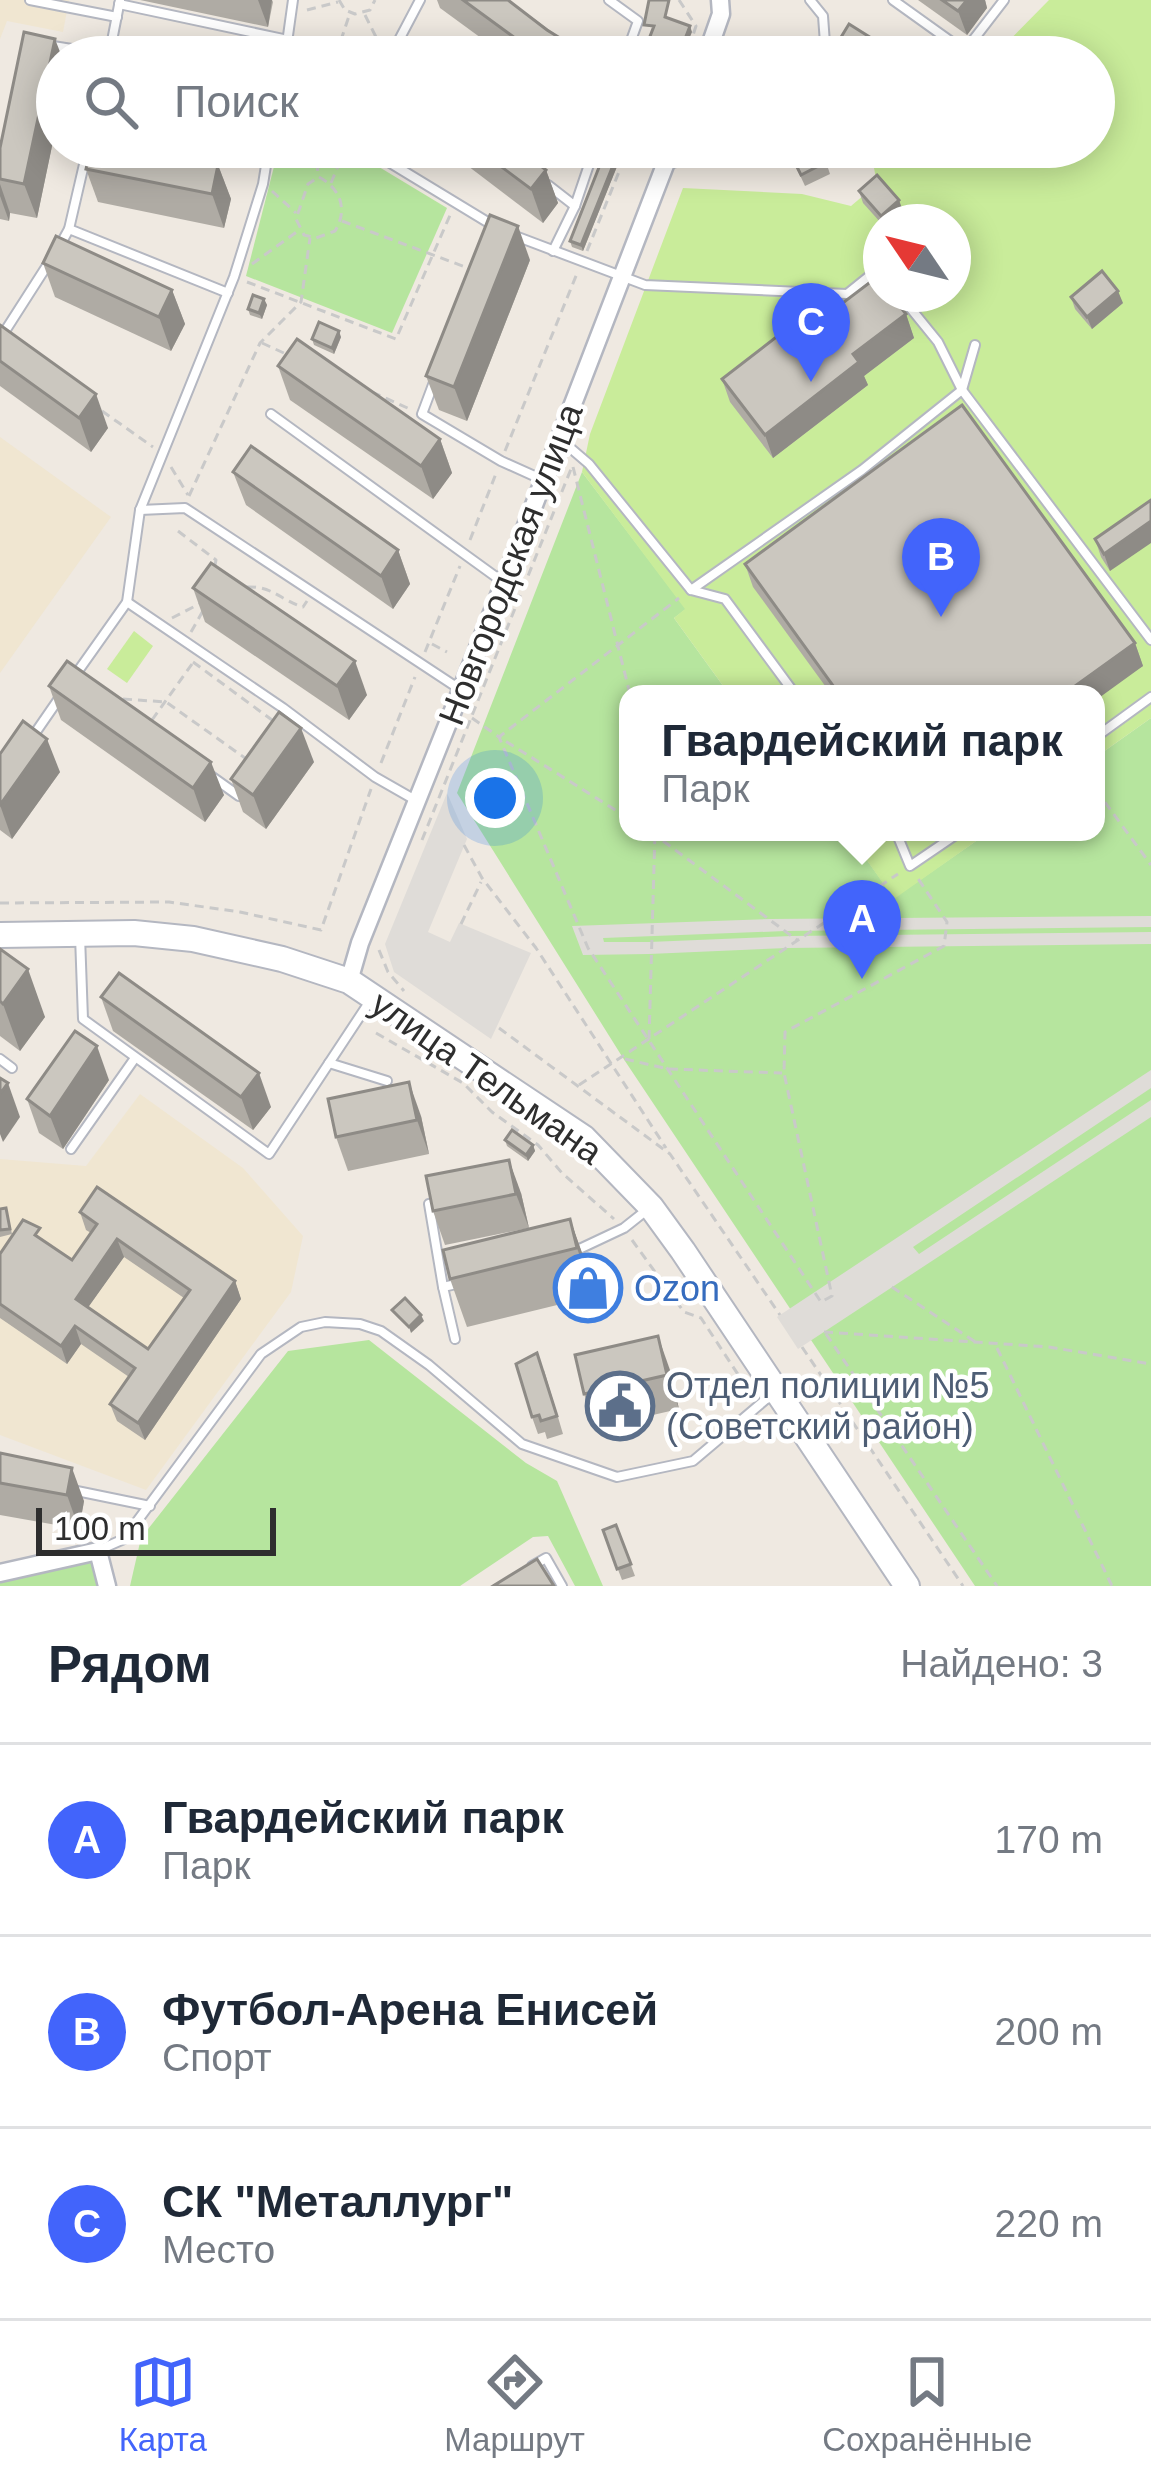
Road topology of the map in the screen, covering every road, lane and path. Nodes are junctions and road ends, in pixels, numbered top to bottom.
1 (30, 0) edge
2 (293, 0) edge
3 (375, 0) edge
4 (420, 0) edge
5 (609, 0) edge
6 (679, 0) edge
7 (810, 0) edge
8 (892, 0) edge
9 (1004, 0) edge
10 (339, 1) edge
11 (120, 2) edge
12 (721, 7) edge
13 (350, 13) junction
14 (364, 13) junction
15 (292, 14) junction
16 (117, 16) junction
17 (113, 36) edge
18 (270, 36) edge
19 (289, 36) edge
20 (343, 36) edge
21 (377, 36) edge
22 (400, 36) edge
23 (633, 36) edge
24 (693, 36) edge
25 (712, 36) edge
26 (824, 36) edge
27 (943, 36) edge
28 (976, 36) edge
29 (83, 168) edge
30 (266, 168) edge
31 (318, 168) edge
32 (337, 168) edge
33 (399, 168) edge
34 (588, 168) edge
35 (620, 168) edge
36 (663, 168) edge
37 (319, 176) junction
38 (537, 176) edge
39 (263, 184) junction
40 (330, 185) junction
41 (456, 202) junction
42 (575, 206) junction
43 (298, 214) junction
44 (340, 221) junction
45 (69, 229) junction
46 (299, 230) junction
47 (310, 238) junction
48 (553, 251) junction
49 (431, 257) junction
50 (582, 262) junction
51 (478, 271) edge
52 (235, 277) junction
53 (621, 278) junction
54 (863, 280) edge
55 (228, 293) junction
56 (301, 302) junction
57 (914, 312) edge
58 (2, 338) edge
59 (260, 343) junction
60 (975, 345) dead end
61 (19, 349) edge
62 (301, 361) edge
63 (438, 374) edge
64 (361, 387) edge
65 (962, 390) junction
66 (101, 410) dead end
67 (271, 414) dead end
68 (422, 414) junction
69 (559, 438) junction
70 (163, 454) junction
71 (501, 461) junction
72 (542, 480) junction
73 (140, 510) junction
74 (178, 531) dead end
75 (465, 553) junction
76 (213, 578) edge
77 (504, 583) junction
78 (238, 587) edge
79 (315, 590) junction
80 (691, 590) junction
81 (127, 602) junction
82 (153, 621) junction
83 (1151, 640) edge
84 (429, 642) junction
85 (185, 644) junction
86 (619, 646) junction
87 (446, 652) dead end
88 (200, 653) junction
89 (193, 663) junction
90 (420, 665) junction
91 (71, 680) junction
92 (628, 685) edge
93 (788, 685) edge
94 (84, 689) edge
95 (461, 690) junction
96 (1151, 697) edge
97 (120, 699) edge
98 (166, 701) junction
99 (283, 708) junction
100 (296, 718) junction
101 (472, 718) junction
102 (145, 730) edge
103 (1105, 730) edge
104 (284, 734) edge
105 (499, 737) junction
106 (24, 750) edge
107 (247, 759) edge
108 (194, 764) edge
109 (375, 777) junction
110 (250, 780) edge
111 (417, 801) junction
112 (1105, 802) edge
113 (619, 812) edge
114 (422, 840) dead end
115 (654, 841) edge
116 (665, 841) edge
117 (900, 841) edge
118 (947, 841) edge
119 (464, 845) dead end
120 (1151, 865) edge
121 (910, 866) junction
122 (482, 878) junction
123 (0, 903) edge
124 (461, 924) dead end
125 (80, 933) junction
126 (0, 935) edge
127 (798, 941) junction
128 (379, 950) dead end
129 (349, 981) junction
130 (404, 991) dead end
131 (374, 995) junction
132 (499, 1028) dead end
133 (376, 1033) dead end
134 (649, 1041) junction
135 (135, 1058) junction
136 (623, 1058) junction
137 (0, 1059) edge
138 (329, 1063) junction
139 (611, 1063) junction
140 (12, 1068) dead end
141 (668, 1070) junction
142 (784, 1073) junction
143 (387, 1082) edge
144 (579, 1085) junction
145 (70, 1149) dead end
146 (670, 1154) junction
147 (447, 1199) edge
148 (651, 1207) junction
149 (624, 1228) junction
150 (566, 1254) edge
151 (464, 1282) edge
152 (443, 1287) junction
153 (892, 1288) dead end
154 (780, 1316) dead end
155 (455, 1339) dead end
156 (978, 1344) junction
157 (996, 1346) junction
158 (802, 1347) dead end
159 (1151, 1364) edge
160 (743, 1382) dead end
161 (777, 1389) junction
162 (64, 1489) edge
163 (150, 1506) junction
164 (98, 1551) junction
165 (0, 1573) edge
166 (516, 1576) edge
167 (107, 1586) edge
168 (562, 1586) edge
169 (907, 1586) edge
170 (963, 1586) edge
171 (997, 1586) edge
172 (1112, 1586) edge

1 - 16 lane
2 - 15 lane
3 - 14 path
4 - 22 lane
5 - 23 lane
6 - 24 path
7 - 26 lane
8 - 27 lane
9 - 28 lane
10 - 13 path
10 - 15 path
11 - 16 lane
11 - 18 lane
12 - 25 street
13 - 14 path
13 - 20 path
14 - 21 path
15 - 19 lane
16 - 17 lane
29 - 45 lane
30 - 39 lane
31 - 37 path
32 - 40 path
33 - 41 lane
34 - 42 lane
35 - 50 path
36 - 53 street, Новгородская улица
37 - 40 path
37 - 43 path
38 - 42 lane
39 - 43 path
39 - 52 lane
40 - 44 path
41 - 48 lane
41 - 49 path
42 - 48 lane
43 - 46 path
44 - 47 path
44 - 49 path
45 - 55 lane
45 - 58 lane
46 - 47 path
46 - 52 path
47 - 56 path
48 - 50 lane
49 - 51 path
49 - 56 path
50 - 53 lane
50 - 71 path
52 - 55 lane
52 - 56 path
53 - 54 lane
53 - 69 street, Новгородская улица
55 - 70 lane
56 - 59 path
57 - 65 lane
58 - 61 lane
59 - 62 path
59 - 70 path
60 - 65 lane
63 - 68 lane
64 - 68 path
65 - 80 lane
65 - 83 lane
66 - 70 path
67 - 75 lane
68 - 71 lane
69 - 72 street, Новгородская улица
69 - 80 lane
70 - 73 lane
71 - 72 lane
71 - 75 path
72 - 77 street, Новгородская улица
73 - 79 lane
73 - 81 lane
74 - 76 path
75 - 77 lane
75 - 84 path
77 - 95 street, Новгородская улица
78 - 79 path
79 - 90 lane
80 - 86 path
80 - 93 lane
81 - 82 lane
81 - 91 lane
82 - 85 lane
82 - 85 path
84 - 87 path
84 - 90 path
85 - 88 lane
86 - 92 path
86 - 101 path
86 - 105 path
88 - 89 path
88 - 99 lane
89 - 98 path
89 - 99 path
90 - 95 lane
90 - 109 path
91 - 94 lane
91 - 106 lane
95 - 111 street, Новгородская улица
96 - 103 lane
97 - 98 path
98 - 102 path
98 - 107 path
99 - 100 lane
100 - 104 lane
100 - 109 lane
101 - 105 path
101 - 114 path
105 - 113 path
105 - 134 path
108 - 110 lane
109 - 111 lane
109 - 123 path
111 - 129 street, Новгородская улица
112 - 120 path
115 - 134 path
116 - 127 path
117 - 121 lane
118 - 121 lane
119 - 122 path
121 - 127 path
121 - 142 path
122 - 124 path
122 - 139 path
125 - 126 main road, улица Тельмана
125 - 129 main road, улица Тельмана
125 - 135 lane
127 - 134 path
128 - 130 path
129 - 131 main road, улица Тельмана
131 - 138 lane
131 - 148 main road, улица Тельмана
132 - 144 path
133 - 149 path
134 - 136 path
134 - 141 path
135 - 138 lane
135 - 145 lane
136 - 139 path
136 - 141 path
137 - 140 lane
138 - 143 lane
139 - 144 path
139 - 146 path
141 - 142 path
141 - 142 path
144 - 146 path
146 - 154 path
147 - 152 lane
148 - 149 lane
148 - 161 main road, улица Тельмана
149 - 150 lane
149 - 160 path
151 - 152 lane
152 - 155 lane
153 - 156 path
156 - 157 path
156 - 171 path
157 - 159 path
157 - 172 path
158 - 170 path
161 - 163 lane
161 - 169 main road, улица Тельмана
162 - 163 lane
163 - 164 lane
164 - 165 street
164 - 167 street
166 - 168 lane

